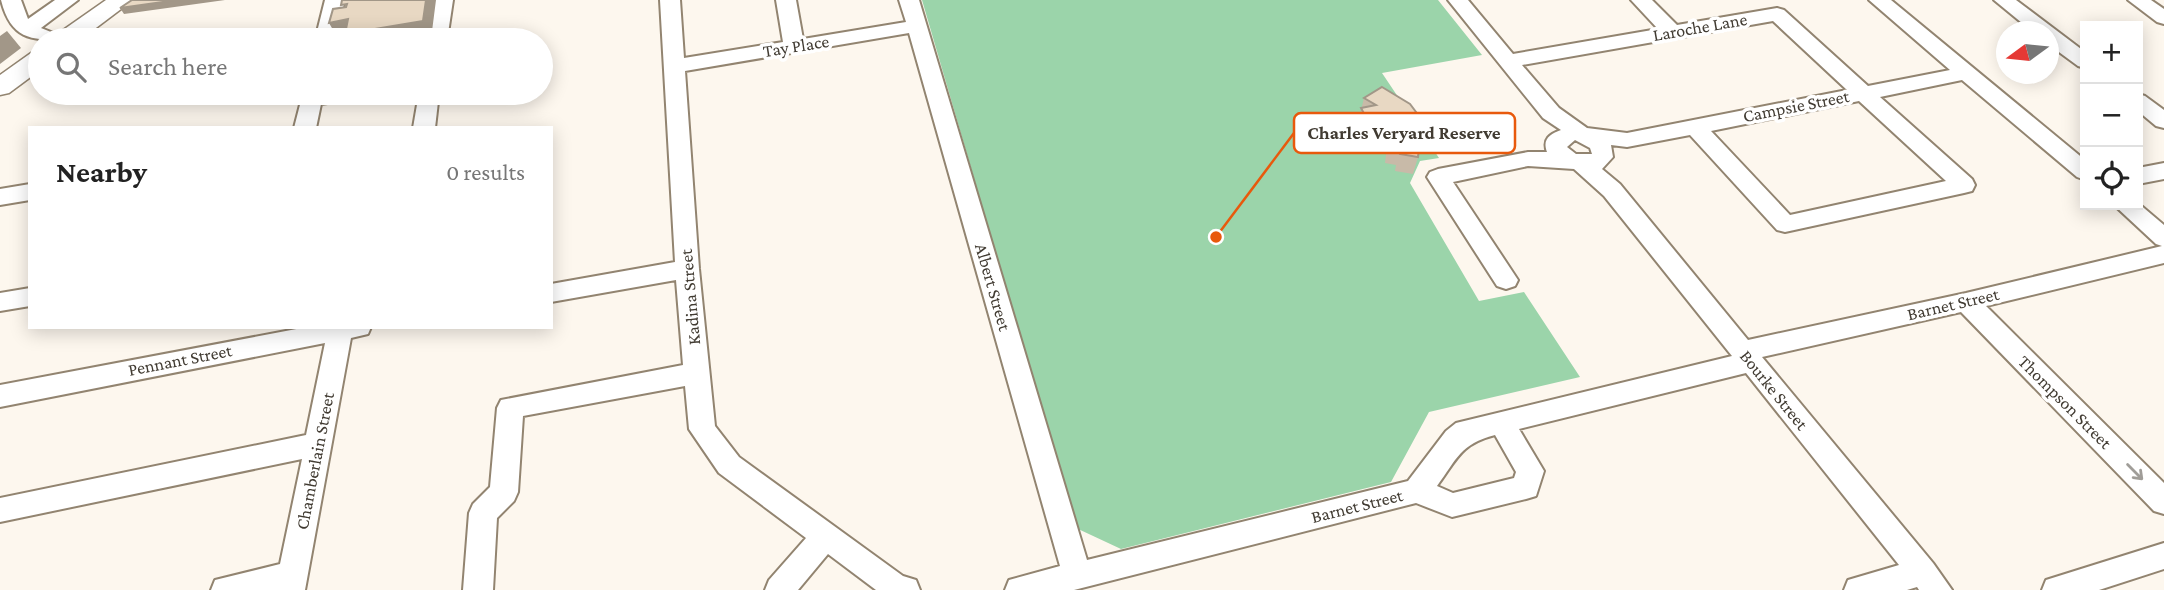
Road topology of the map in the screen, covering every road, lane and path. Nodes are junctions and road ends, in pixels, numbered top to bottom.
1 (68, 0) edge
2 (121, 0) edge
3 (335, 0) edge
4 (443, 0) edge
5 (670, 0) edge
6 (786, 0) edge
7 (909, 0) edge
8 (1458, 0) edge
9 (1641, 0) edge
10 (1879, 0) edge
11 (2004, 0) edge
12 (2138, 0) edge
13 (13, 16) edge
14 (2164, 18) edge
15 (2031, 21) edge
16 (916, 26) junction
17 (34, 28) edge
18 (82, 28) edge
19 (328, 28) edge
20 (439, 28) edge
21 (1672, 32) junction
22 (2059, 42) edge
23 (794, 46) junction
24 (2080, 58) edge
25 (1508, 61) junction
26 (676, 66) junction
27 (28, 67) edge
28 (1966, 73) junction
29 (0, 88) edge
30 (1863, 93) junction
31 (310, 105) edge
32 (427, 105) edge
33 (2143, 106) edge
34 (2164, 121) edge
35 (305, 126) edge
36 (424, 126) edge
37 (1694, 127) junction
38 (1579, 148) junction
39 (2080, 168) edge
40 (2164, 171) edge
41 (2143, 175) edge
42 (28, 192) edge
43 (0, 197) edge
44 (2131, 210) edge
45 (2164, 238) edge
46 (2164, 254) edge
47 (687, 269) junction
48 (1506, 280) dead end
49 (553, 293) edge
50 (28, 297) edge
51 (0, 302) edge
52 (1966, 302) junction
53 (350, 329) edge
54 (257, 336) edge
55 (1747, 356) junction
56 (697, 373) junction
57 (0, 396) edge
58 (1500, 422) junction
59 (320, 444) junction
60 (1417, 491) junction
61 (2164, 502) edge
62 (0, 510) edge
63 (825, 536) junction
64 (2164, 556) edge
65 (1077, 574) junction
66 (1930, 581) edge
67 (291, 582) edge
68 (226, 590) edge
69 (478, 590) edge
70 (780, 590) edge
71 (905, 590) edge
72 (1020, 590) edge
73 (1858, 590) edge
74 (2057, 590) edge

1 - 13 street
2 - 18 main road
3 - 19 street
4 - 20 street
5 - 26 street, Kadina Street
6 - 23 street
7 - 16 street, Albert Street
8 - 25 street
9 - 21 street
10 - 28 street
11 - 15 street
12 - 14 street
13 - 17 street
16 - 23 street, Tay Place
16 - 65 street, Albert Street
21 - 25 street, Laroche Lane
21 - 30 street, Laroche Lane
22 - 24 street
23 - 26 street, Tay Place
25 - 38 street
26 - 47 street, Kadina Street
27 - 29 main road
28 - 30 street, Campsie Street
28 - 39 street
30 - 37 street, Campsie Street
30 - 37 street
31 - 35 street
32 - 36 street
33 - 34 street
37 - 38 street, Campsie Street
38 - 48 street, Campsie Street
38 - 55 street, Bourke Street
40 - 41 street
42 - 43 street
44 - 45 street
46 - 52 street, Barnet Street
47 - 49 street
47 - 56 street, Kadina Street
50 - 51 street
52 - 55 street, Barnet Street
52 -> 61 street, Thompson Street
53 - 54 street, Pennant Street
53 - 59 street, Chamberlain Street
54 - 57 street, Pennant Street
55 - 58 street, Barnet Street
55 - 66 street, Bourke Street
56 - 63 street, Kadina Street
56 - 69 street
58 - 60 street, Barnet Street
58 - 60 street
59 - 62 street
59 - 67 street, Chamberlain Street
60 - 65 street, Barnet Street
63 - 70 street
63 - 71 street
64 - 74 street
65 - 72 street, Barnet Street
66 - 73 street
67 - 68 street

